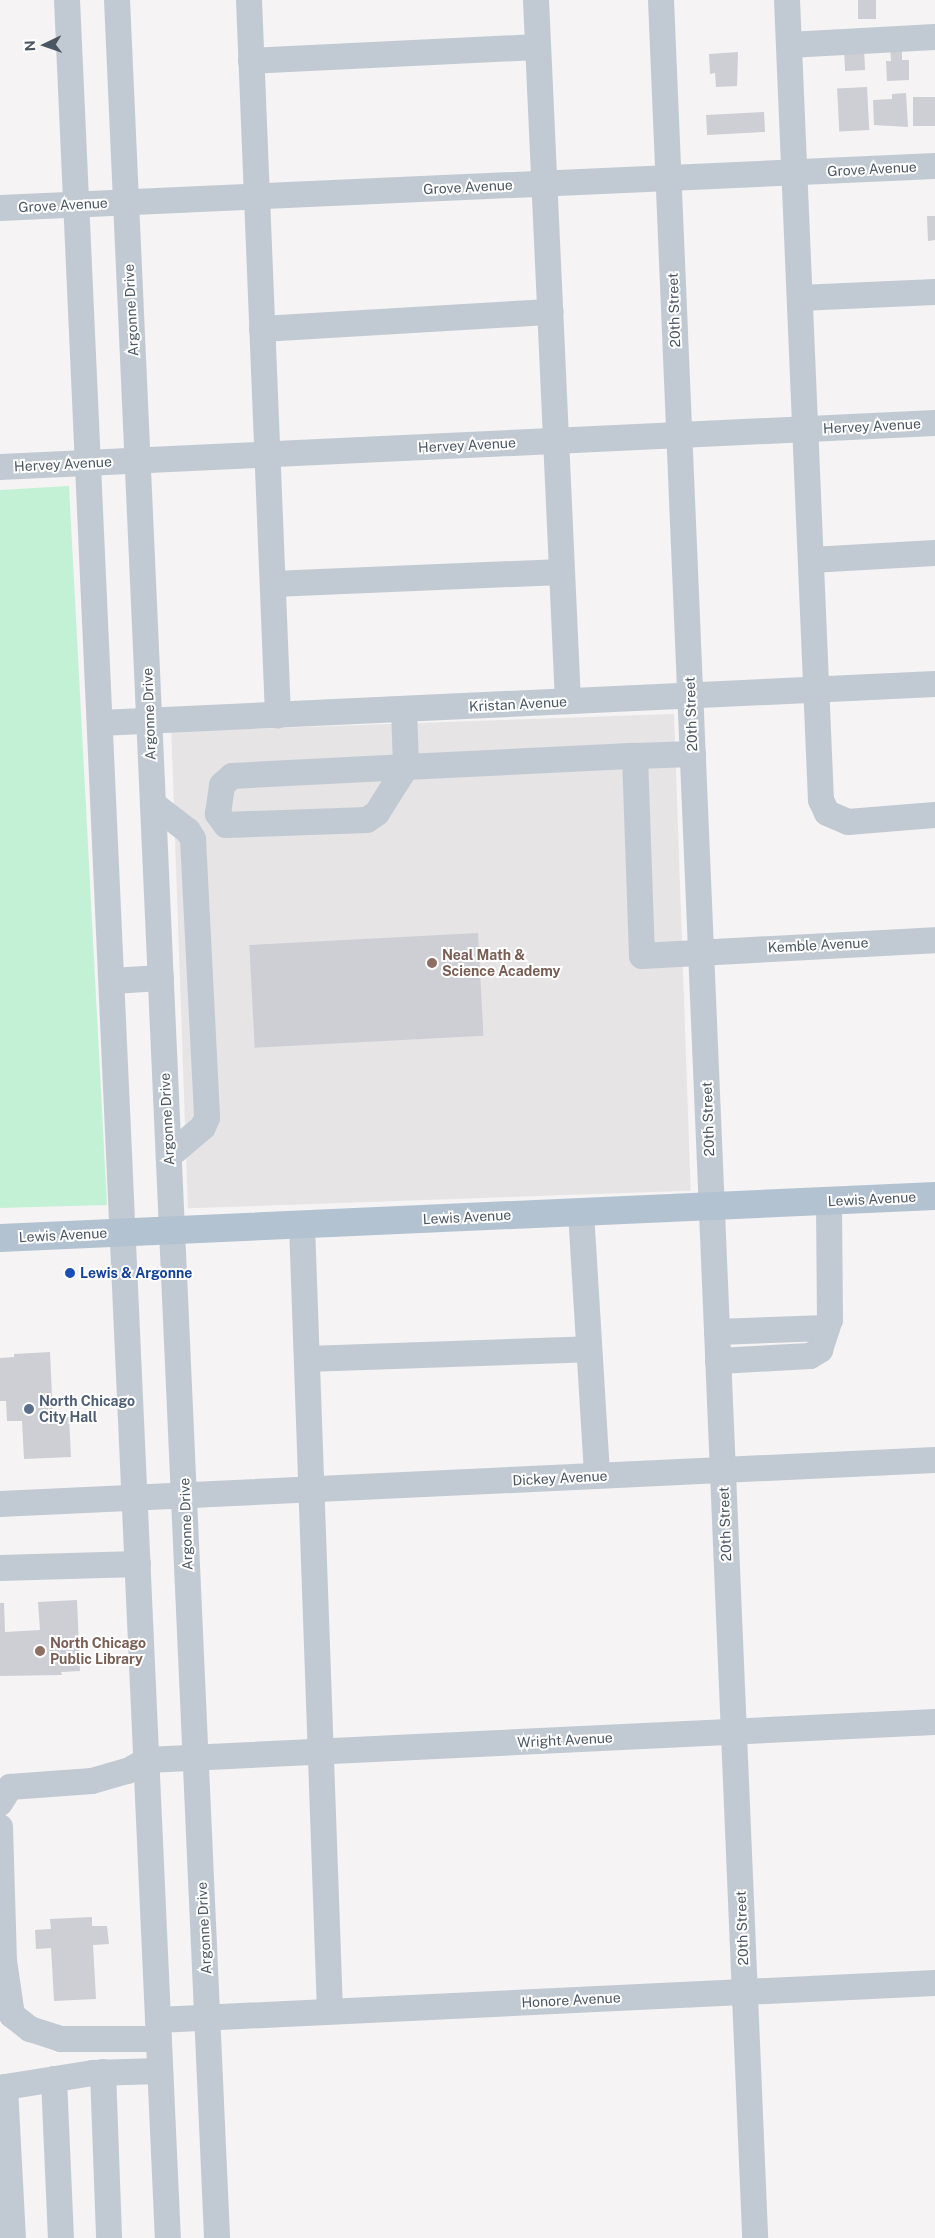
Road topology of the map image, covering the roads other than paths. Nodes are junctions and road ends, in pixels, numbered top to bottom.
1 (67, 0) edge
2 (117, 0) edge
3 (249, 0) edge
4 (536, 0) edge
5 (661, 0) edge
6 (788, 0) edge
7 (935, 37) edge
8 (789, 45) junction
9 (538, 47) junction
10 (251, 61) junction
11 (935, 166) edge
12 (795, 173) junction
13 (669, 178) junction
14 (544, 184) junction
15 (257, 197) junction
16 (126, 203) junction
17 (76, 205) junction
18 (0, 208) edge
19 (935, 292) edge
20 (800, 298) junction
21 (550, 312) junction
22 (262, 329) junction
23 (935, 423) edge
24 (806, 429) junction
25 (680, 435) junction
26 (556, 441) junction
27 (268, 455) junction
28 (138, 461) junction
29 (88, 463) junction
30 (0, 468) edge
31 (935, 553) edge
32 (811, 560) junction
33 (562, 572) junction
34 (273, 584) junction
35 (935, 684) edge
36 (817, 690) junction
37 (690, 696) junction
38 (568, 702) junction
39 (404, 709) junction
40 (278, 715) junction
41 (149, 721) junction
42 (100, 723) junction
43 (693, 754) junction
44 (635, 756) junction
45 (406, 767) junction
46 (153, 804) junction
47 (935, 815) edge
48 (935, 940) edge
49 (701, 950) junction
50 (161, 978) junction
51 (112, 981) junction
52 (169, 1156) junction
53 (935, 1196) edge
54 (828, 1201) junction
55 (712, 1206) junction
56 (581, 1212) junction
57 (302, 1224) junction
58 (172, 1230) junction
59 (123, 1232) junction
60 (0, 1238) edge
61 (827, 1328) junction
62 (717, 1332) junction
63 (589, 1349) junction
64 (307, 1359) junction
65 (718, 1361) junction
66 (935, 1460) edge
67 (723, 1470) junction
68 (597, 1476) junction
69 (0, 1489) edge
70 (311, 1489) junction
71 (184, 1495) junction
72 (135, 1498) junction
73 (0, 1504) edge
74 (138, 1564) junction
75 (0, 1568) edge
76 (935, 1722) edge
77 (734, 1732) junction
78 (321, 1752) junction
79 (196, 1758) junction
80 (147, 1760) junction
81 (0, 1803) edge
82 (0, 1827) edge
83 (935, 1983) edge
84 (745, 1992) junction
85 (330, 2012) junction
86 (208, 2018) junction
87 (159, 2029) junction
88 (160, 2070) junction
89 (103, 2072) junction
90 (54, 2079) junction
91 (3, 2088) edge
92 (13, 2238) edge
93 (61, 2238) edge
94 (109, 2238) edge
95 (168, 2238) edge
96 (217, 2238) edge
97 (755, 2238) edge

1 - 17 street
2 - 16 street, Argonne Drive
3 - 10 street
4 - 9 street
5 - 13 street, 20th Street
6 - 8 street
7 - 8 street
8 - 12 street
9 - 10 street
9 - 14 street
10 - 15 street
11 - 12 street, Grove Avenue
12 - 13 street, Grove Avenue
12 - 20 street
13 - 14 street, Grove Avenue
13 - 25 street, 20th Street
14 - 15 street, Grove Avenue
14 - 21 street
15 - 16 street, Grove Avenue
15 - 22 street
16 - 17 street, Grove Avenue
16 - 28 street, Argonne Drive
17 - 18 street, Grove Avenue
17 - 29 street
19 - 20 street
20 - 24 street
21 - 22 street
21 - 26 street
22 - 27 street
23 - 24 street, Hervey Avenue
24 - 25 street, Hervey Avenue
24 - 32 street
25 - 26 street, Hervey Avenue
25 - 37 street, 20th Street
26 - 27 street, Hervey Avenue
26 - 33 street
27 - 28 street, Hervey Avenue
27 - 34 street
28 - 29 street, Hervey Avenue
28 - 41 street, Argonne Drive
29 - 30 street, Hervey Avenue
29 - 42 street
31 - 32 street
32 - 36 street
33 - 34 street
33 - 38 street
34 - 40 street
35 - 36 street, Kristan Avenue
36 - 37 street, Kristan Avenue
36 - 47 street
37 - 38 street, Kristan Avenue
37 - 43 street, 20th Street
38 - 39 street, Kristan Avenue
39 - 40 street, Kristan Avenue
39 - 45 street
40 - 41 street, Kristan Avenue
41 - 42 street, Kristan Avenue
41 - 46 street, Argonne Drive
42 - 51 street
43 - 44 street
43 - 49 street, 20th Street
44 - 45 street
44 - 49 street, Kemble Avenue
45 - 45 street
46 - 50 street, Argonne Drive
46 - 52 street
48 - 49 street, Kemble Avenue
49 - 55 street, 20th Street
50 - 51 street
50 - 52 street, Argonne Drive
51 - 59 street
52 - 58 street, Argonne Drive
53 - 54 main road, Lewis Avenue
54 - 55 main road, Lewis Avenue
54 - 61 street
55 - 56 main road, Lewis Avenue
55 - 62 street, 20th Street
56 - 57 main road, Lewis Avenue
56 - 63 street
57 - 58 main road, Lewis Avenue
57 - 64 street
58 - 59 main road, Lewis Avenue
58 - 71 street, Argonne Drive
59 - 60 main road, Lewis Avenue
59 - 72 street
61 - 62 street
61 - 65 street
62 - 65 street, 20th Street
63 - 64 street
63 - 68 street
64 - 70 street
65 - 67 street, 20th Street
66 - 67 street, Dickey Avenue
67 - 68 street, Dickey Avenue
67 - 77 street, 20th Street
68 - 70 street, Dickey Avenue
69 - 73 street
70 - 71 street, Dickey Avenue
70 - 78 street
71 - 72 street, Dickey Avenue
71 - 79 street, Argonne Drive
72 - 73 street, Dickey Avenue
72 - 74 street
74 - 75 street
74 - 80 street
76 - 77 street, Wright Avenue
77 - 78 street, Wright Avenue
77 - 84 street, 20th Street
78 - 79 street, Wright Avenue
78 - 85 street
79 - 80 street, Wright Avenue
79 - 86 street, Argonne Drive
80 - 81 street
80 - 87 street
82 - 87 street, Honore Avenue
83 - 84 street, Honore Avenue
84 - 85 street, Honore Avenue
84 - 97 street, 20th Street
85 - 86 street, Honore Avenue
86 - 87 street, Honore Avenue
86 - 96 street, Argonne Drive
87 - 88 street
88 - 89 street
88 - 95 street
89 - 90 street
89 - 94 street
90 - 91 street
90 - 93 street
91 - 92 street

